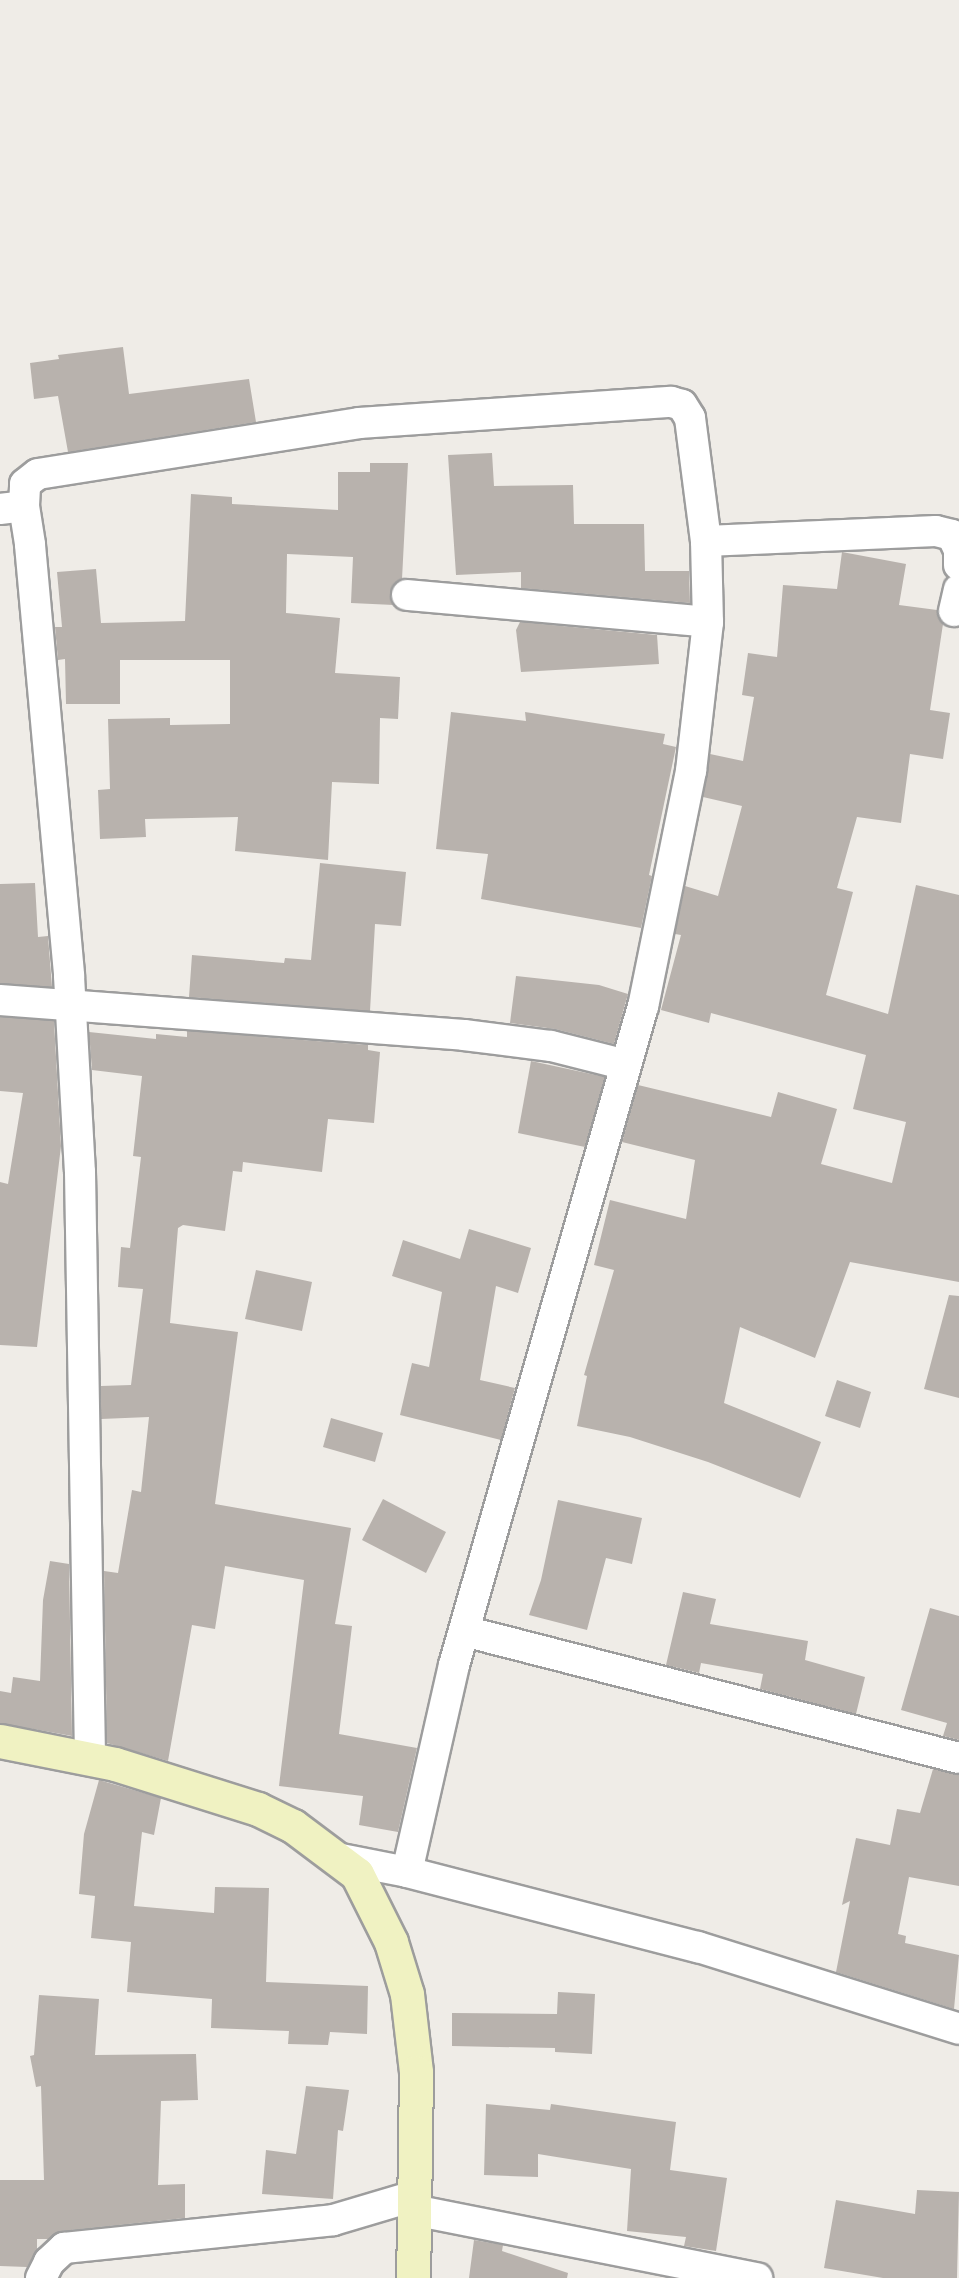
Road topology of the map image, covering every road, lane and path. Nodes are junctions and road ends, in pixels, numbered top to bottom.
1 (12, 507) edge
2 (706, 541) junction
3 (959, 565) edge
4 (407, 595) dead end
5 (708, 622) junction
6 (0, 1000) edge
7 (70, 1005) junction
8 (626, 1065) junction
9 (464, 1631) junction
10 (0, 1741) edge
11 (959, 1758) edge
12 (90, 1759) junction
13 (341, 1859) junction
14 (406, 1872) junction
15 (959, 2029) edge
16 (414, 2203) junction
17 (42, 2278) edge
18 (413, 2278) edge
19 (757, 2278) edge

1 - 2 street
1 - 7 street
2 - 3 street
2 - 5 street
4 - 5 street
5 - 8 street
6 - 7 street
7 - 8 street
7 - 12 street
8 - 9 street
9 - 11 street
9 - 14 street
10 - 12 street
12 - 13 street
13 - 14 street
13 - 16 street
14 - 15 street
16 - 17 street
16 - 18 street
16 - 19 street

